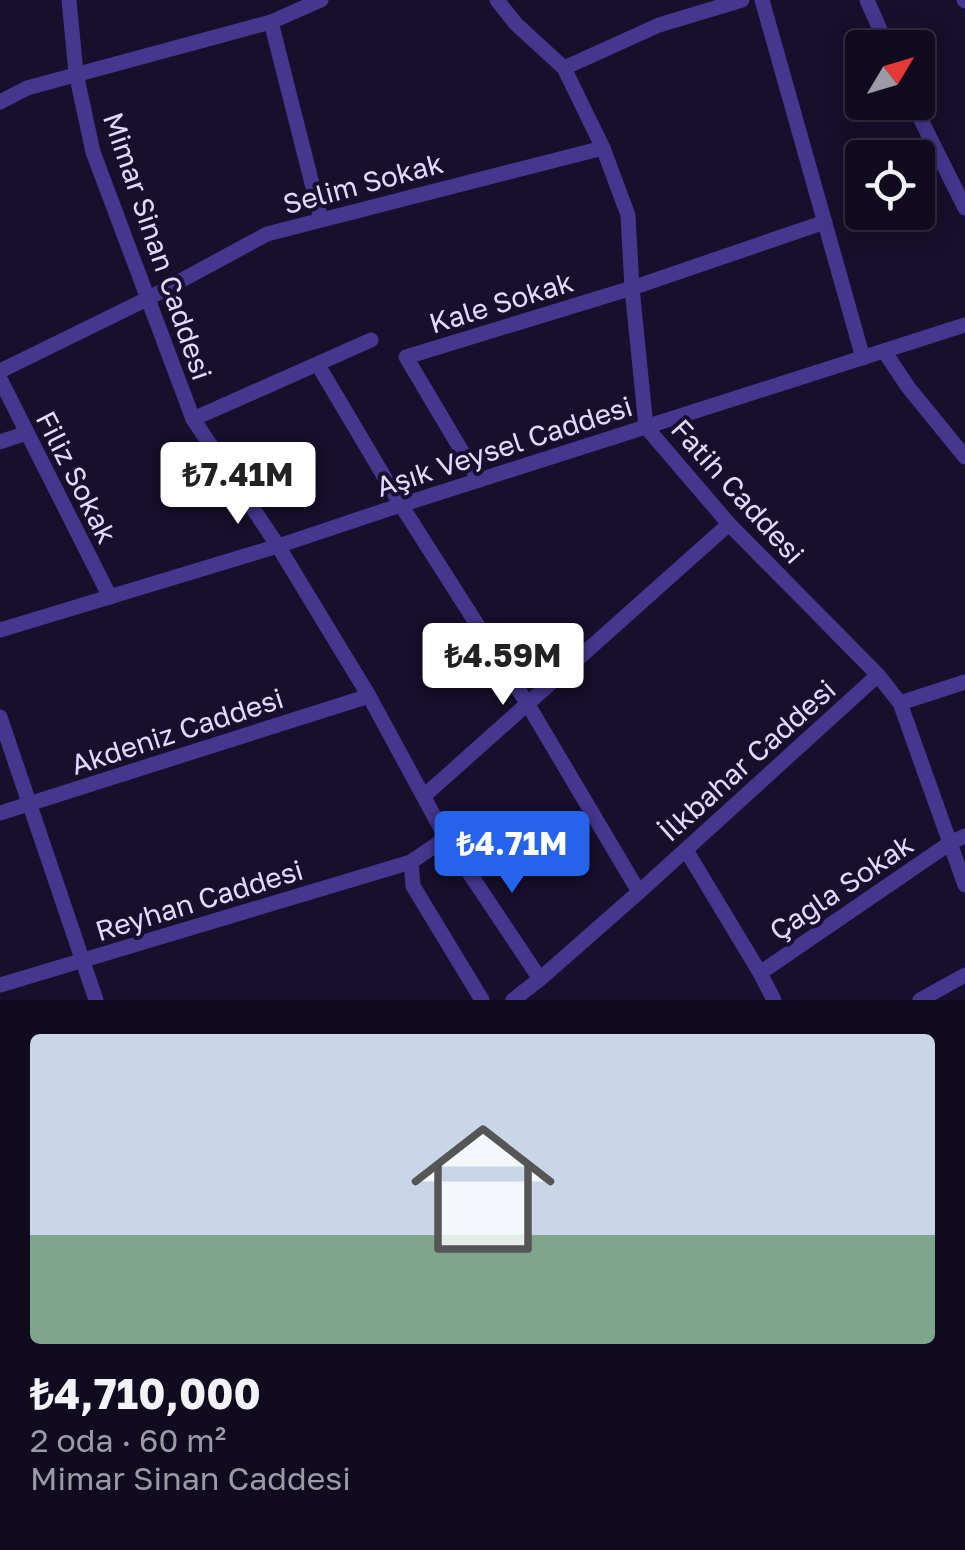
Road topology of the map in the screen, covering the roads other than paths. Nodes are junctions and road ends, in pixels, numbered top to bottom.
1 (68, 0) edge
2 (322, 0) edge
3 (497, 0) edge
4 (742, 0) edge
5 (762, 0) edge
6 (866, 0) edge
7 (271, 22) junction
8 (880, 30) edge
9 (564, 68) junction
10 (76, 74) junction
11 (0, 102) edge
12 (921, 120) edge
13 (603, 148) junction
14 (965, 208) edge
15 (321, 218) junction
16 (824, 222) junction
17 (632, 288) junction
18 (147, 298) junction
19 (965, 325) edge
20 (371, 340) dead end
21 (884, 351) junction
22 (863, 358) junction
23 (318, 365) junction
24 (0, 370) edge
25 (0, 379) edge
26 (193, 419) junction
27 (646, 427) junction
28 (27, 433) junction
29 (0, 442) edge
30 (965, 457) edge
31 (478, 480) junction
32 (400, 505) junction
33 (729, 524) junction
34 (278, 546) junction
35 (110, 598) junction
36 (0, 630) edge
37 (878, 675) junction
38 (965, 682) edge
39 (369, 696) junction
40 (527, 703) junction
41 (900, 703) junction
42 (0, 718) edge
43 (424, 796) junction
44 (28, 804) junction
45 (0, 813) edge
46 (446, 838) junction
47 (958, 840) edge
48 (686, 850) junction
49 (411, 862) junction
50 (965, 885) edge
51 (639, 892) junction
52 (83, 960) junction
53 (760, 973) junction
54 (965, 975) edge
55 (540, 979) junction
56 (0, 985) edge
57 (96, 1000) edge
58 (482, 1000) edge
59 (512, 1000) edge
60 (774, 1000) edge
61 (920, 1000) edge

1 - 10 street, Mimar Sinan Caddesi
2 - 7 street
3 - 9 street, Fatih Caddesi
4 - 9 street
5 - 16 street
6 - 8 street
7 - 10 street
7 - 15 street
9 - 13 street, Fatih Caddesi
10 - 11 street
10 - 18 street, Mimar Sinan Caddesi
12 - 14 street
13 - 15 street, Selim Sokak
13 - 17 street, Fatih Caddesi
15 - 18 street, Selim Sokak
16 - 17 street
16 - 22 street
17 - 27 street, Fatih Caddesi
17 - 31 street, Kale Sokak
18 - 24 street, Selim Sokak
18 - 26 street, Mimar Sinan Caddesi
19 - 21 street, Aşık Veysel Caddesi
20 - 23 street
21 - 22 street, Aşık Veysel Caddesi
21 - 30 street
22 - 27 street, Aşık Veysel Caddesi
23 - 26 street
23 - 32 street
25 - 28 street, Filiz Sokak
26 - 34 street, Mimar Sinan Caddesi
27 - 31 street, Aşık Veysel Caddesi
27 - 33 street, Fatih Caddesi
28 - 29 street
28 - 35 street, Filiz Sokak
31 - 32 street, Aşık Veysel Caddesi
32 - 34 street, Aşık Veysel Caddesi
32 - 40 street
33 - 37 street, Fatih Caddesi
33 - 40 street
34 - 35 street, Aşık Veysel Caddesi
34 - 39 street, Mimar Sinan Caddesi
35 - 36 street, Aşık Veysel Caddesi
37 - 41 street, Fatih Caddesi
37 - 48 street, İlkbahar Caddesi
38 - 41 street
39 - 43 street, Mimar Sinan Caddesi
39 - 44 street, Akdeniz Caddesi
40 - 43 street
40 - 51 street
41 - 47 street, Fatih Caddesi
42 - 44 street
43 - 46 street, Mimar Sinan Caddesi
44 - 45 street, Akdeniz Caddesi
44 - 52 street
46 - 49 street
46 - 55 street, Mimar Sinan Caddesi
47 - 50 street, Fatih Caddesi
47 - 53 street, Çağla Sokak
48 - 51 street, İlkbahar Caddesi
48 - 53 street
49 - 52 street, Reyhan Caddesi
49 - 58 street
51 - 55 street, İlkbahar Caddesi
52 - 56 street, Reyhan Caddesi
52 - 57 street
53 - 60 street
54 - 61 street
55 - 59 street, İlkbahar Caddesi

